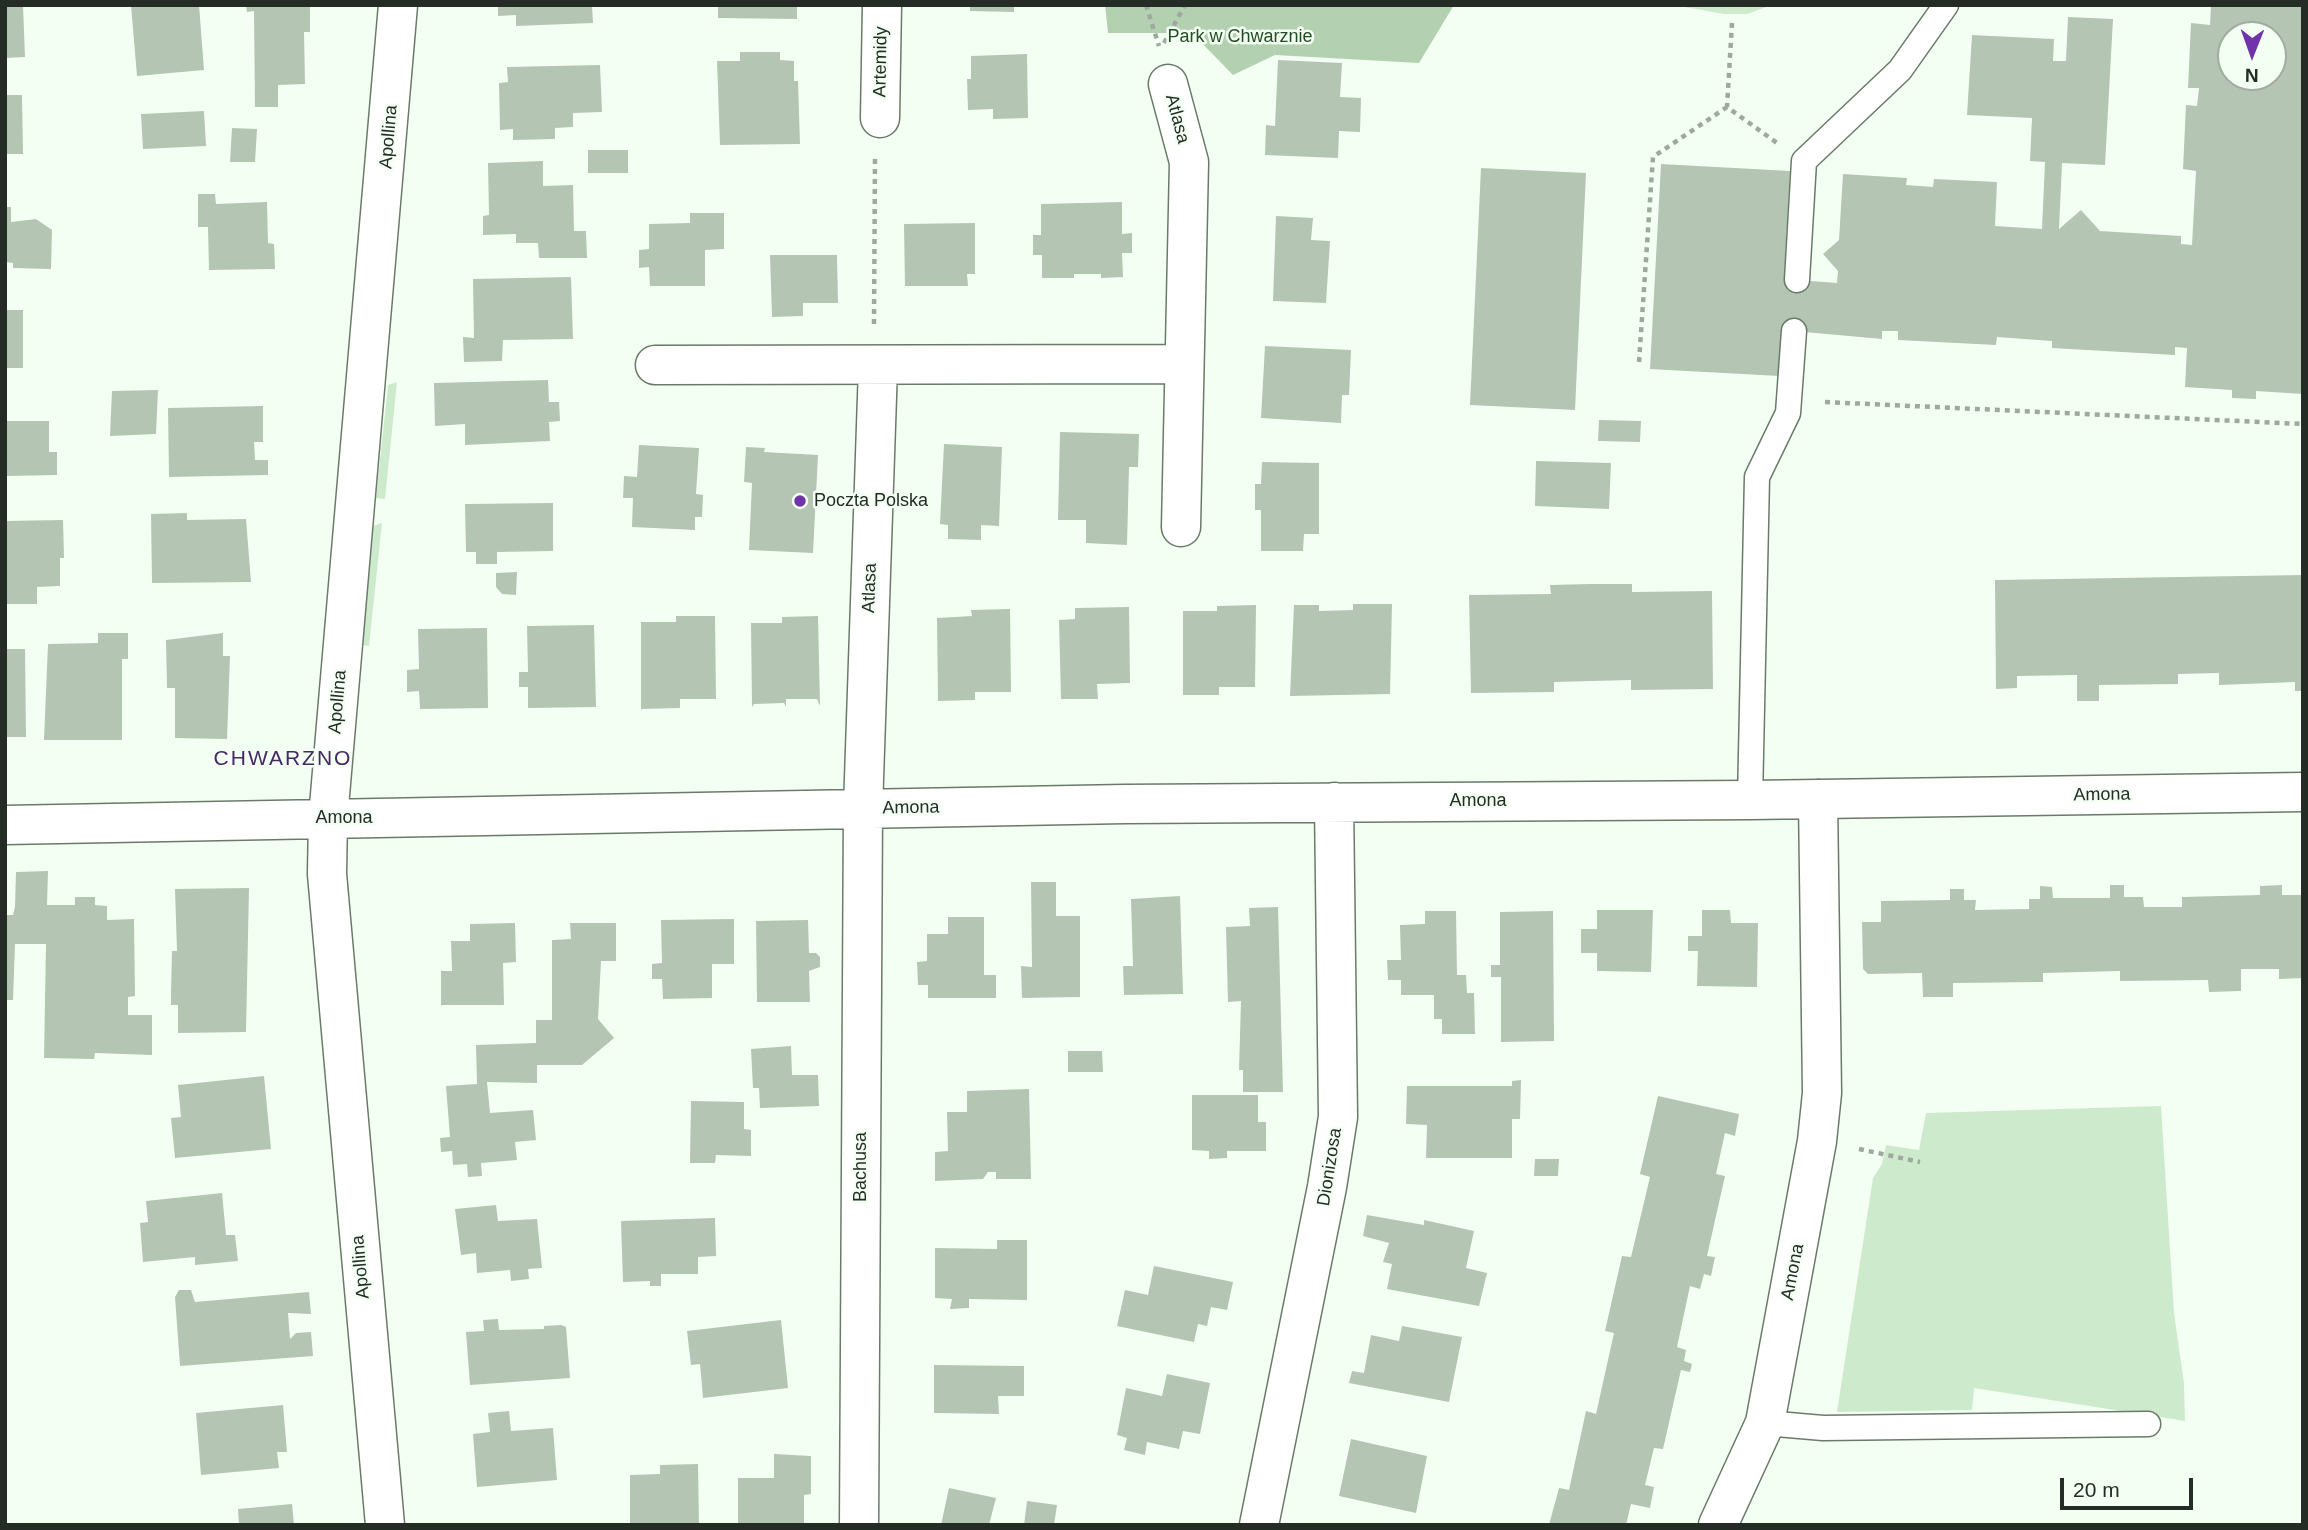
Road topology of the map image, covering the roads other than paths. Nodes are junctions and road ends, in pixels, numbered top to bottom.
1 (398, 5) edge
2 (882, 5) edge
3 (1946, 5) edge
4 (1164, 67) road end
5 (880, 118) dead end
6 (1797, 280) dead end
7 (1794, 331) dead end
8 (1184, 364) junction
9 (655, 365) dead end
10 (878, 367) junction
11 (1181, 527) dead end
12 (2303, 792) edge
13 (1818, 799) junction
14 (1750, 800) junction
15 (1334, 802) junction
16 (863, 808) junction
17 (328, 818) junction
18 (5, 825) edge
19 (1765, 1423) junction
20 (2148, 1424) dead end
21 (384, 1525) edge
22 (859, 1525) edge
23 (1259, 1525) edge
24 (1718, 1525) edge

1 - 17 street, Apollina
2 - 5 street, Artemidy
3 - 6 lane
4 - 8 street, Atlasa
7 - 14 lane
8 - 10 street
8 - 11 street, Atlasa
9 - 10 street
10 - 16 street, Atlasa
12 - 13 street, Amona
13 - 14 street, Amona
13 - 19 street, Amona
14 - 15 street, Amona
15 - 16 street, Amona
15 - 23 street, Dionizosa
16 - 17 street, Amona
16 - 22 street, Bachusa
17 - 18 street, Amona
17 - 21 street, Apollina
19 - 20 lane
19 - 24 street, Amona

